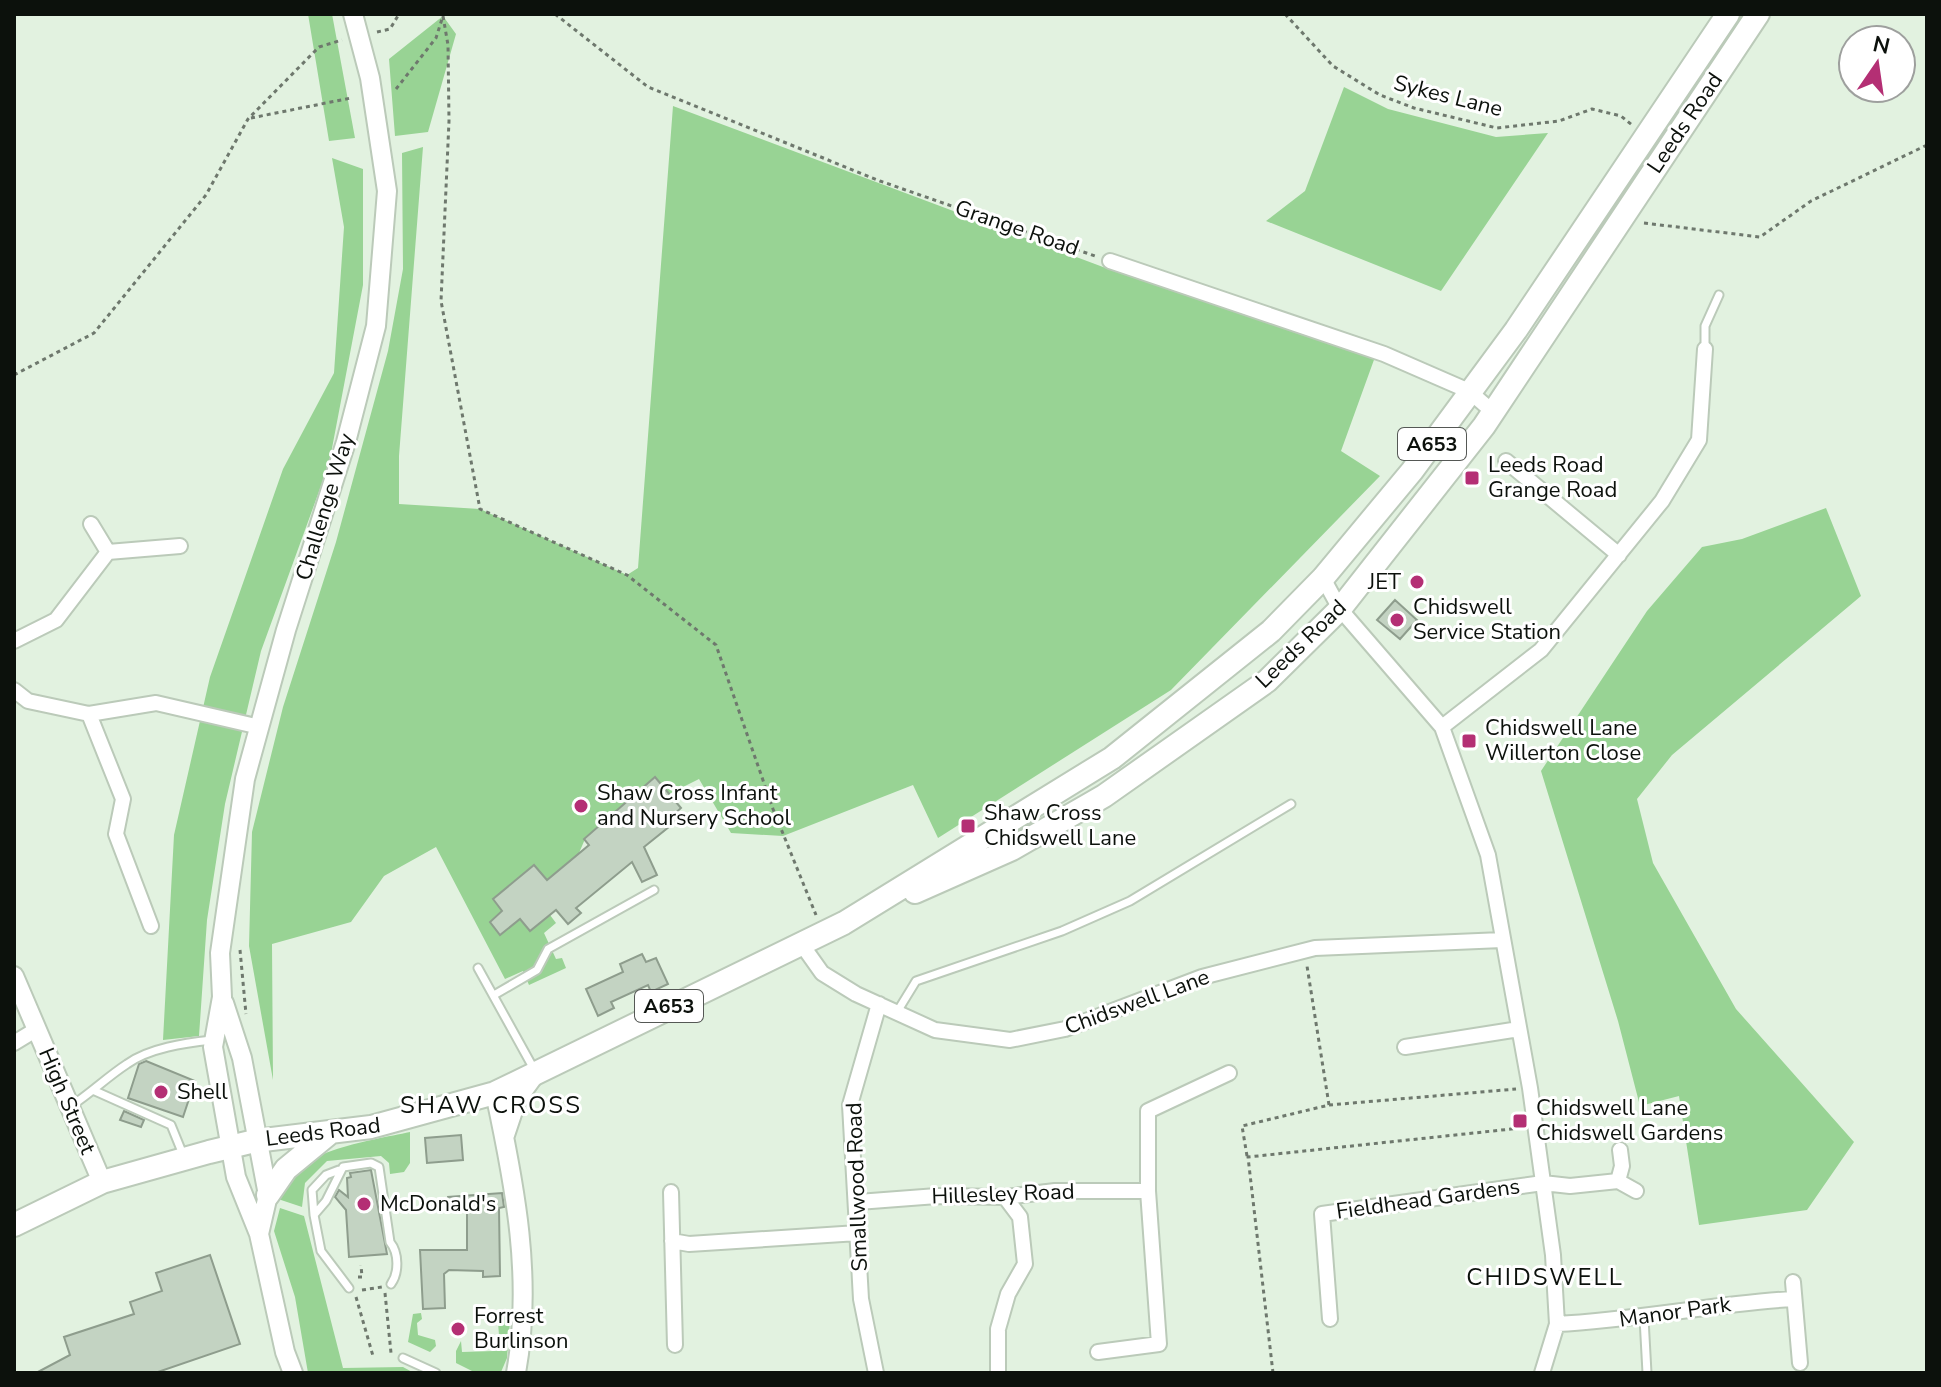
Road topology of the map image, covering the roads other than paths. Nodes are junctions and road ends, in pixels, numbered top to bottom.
1 (353, 14) edge
2 (1728, 14) edge
3 (1758, 14) edge
4 (1110, 261) road end
5 (1719, 295) dead end
6 (1705, 349) joint
7 (1469, 391) junction
8 (1493, 412) junction
9 (1506, 461) dead end
10 (91, 524) dead end
11 (180, 546) dead end
12 (108, 552) junction
13 (1619, 555) junction
14 (1323, 578) junction
15 (1340, 609) junction
16 (14, 641) edge
17 (14, 690) edge
18 (89, 714) junction
19 (260, 727) junction
20 (1442, 727) junction
21 (1291, 804) dead end
22 (654, 890) dead end
23 (844, 923) junction
24 (151, 926) dead end
25 (1502, 940) junction
26 (800, 942) junction
27 (478, 968) dead end
28 (14, 976) edge
29 (494, 995) junction
30 (222, 997) junction
31 (879, 1004) junction
32 (897, 1012) junction
33 (37, 1029) junction
34 (1519, 1029) junction
35 (214, 1040) junction
36 (14, 1043) edge
37 (1405, 1047) dead end
38 (536, 1073) junction
39 (1229, 1073) dead end
40 (95, 1091) junction
41 (495, 1093) junction
42 (69, 1107) junction
43 (332, 1132) junction
44 (505, 1138) junction
45 (255, 1141) junction
46 (230, 1146) junction
47 (1620, 1150) dead end
48 (185, 1159) junction
49 (339, 1170) junction
50 (1618, 1181) junction
51 (102, 1182) junction
52 (1543, 1183) junction
53 (1148, 1191) junction
54 (1636, 1191) dead end
55 (671, 1192) dead end
56 (268, 1195) junction
57 (1005, 1197) junction
58 (858, 1202) junction
59 (314, 1215) junction
60 (14, 1225) edge
61 (858, 1233) junction
62 (259, 1234) junction
63 (672, 1241) junction
64 (1793, 1282) dead end
65 (391, 1284) dead end
66 (349, 1288) dead end
67 (1792, 1299) junction
68 (1644, 1318) junction
69 (1330, 1319) dead end
70 (1557, 1324) junction
71 (675, 1345) dead end
72 (1098, 1352) dead end
73 (403, 1358) dead end
74 (1800, 1363) dead end
75 (293, 1373) edge
76 (436, 1373) edge
77 (516, 1373) edge
78 (876, 1373) edge
79 (998, 1373) edge
80 (1542, 1373) edge
81 (1647, 1373) edge

1 - 19 main road, Challenge Way
2 - 7 main road, Leeds Road / A653
3 - 8 main road, Leeds Road / A653
4 - 7 street
5 - 6 lane
6 - 13 street
7 - 8 street
7 - 14 main road, Leeds Road / A653
8 - 15 main road, Leeds Road / A653
9 - 13 street
10 - 12 street
11 - 12 street
12 - 16 street
13 - 20 street
14 - 15 street
14 - 23 main road, Leeds Road / A653
15 - 20 street
15 - 23 main road, Leeds Road / A653
17 - 18 street
18 - 19 street
18 - 24 street
19 - 30 main road, Challenge Way
20 - 25 street
21 - 32 lane
22 - 29 lane
23 - 26 main road, Leeds Road / A653
25 - 32 street, Chidswell Lane
25 - 34 street
26 - 31 street, Chidswell Lane
26 - 38 main road, Leeds Road / A653
27 - 29 lane
28 - 33 main road, High Street
29 - 38 lane
30 - 35 main road, Challenge Way
30 - 45 main road, Challenge Way
31 - 32 street, Chidswell Lane
31 - 58 street, Smallwood Road
33 - 36 street
33 - 42 main road, High Street
34 - 37 street
34 - 52 street
35 - 40 lane
35 - 46 main road, Challenge Way
38 - 41 main road, Leeds Road / A653
38 - 44 main road
39 - 53 street
40 - 42 lane
40 - 48 lane
41 - 43 main road, Leeds Road / A653
41 - 44 main road
42 - 51 main road, High Street
43 - 45 main road, Leeds Road / A653
43 - 56 main road
44 - 77 main road
45 - 46 main road, Leeds Road / A653
45 - 56 main road, Challenge Way
46 - 48 main road, Leeds Road / A653
46 - 62 main road, Challenge Way
47 - 50 street
48 - 51 main road, Leeds Road / A653
49 - 59 lane
49 - 59 lane
49 - 65 lane
50 - 52 street
50 - 54 street
51 - 60 main road, Leeds Road / A653
52 - 69 street, Fieldhead Gardens
52 - 70 street
53 - 57 street, Hillesley Road
53 - 72 street
55 - 63 street
56 - 62 main road
57 - 58 street, Hillesley Road
57 - 79 street
58 - 61 street, Smallwood Road
59 - 66 lane
61 - 63 street
61 - 78 street, Smallwood Road
62 - 75 main road, Challenge Way
63 - 71 street
64 - 67 street
67 - 68 street, Manor Park
67 - 74 street
68 - 70 street, Manor Park
68 - 81 lane
70 - 80 street
73 - 76 lane

